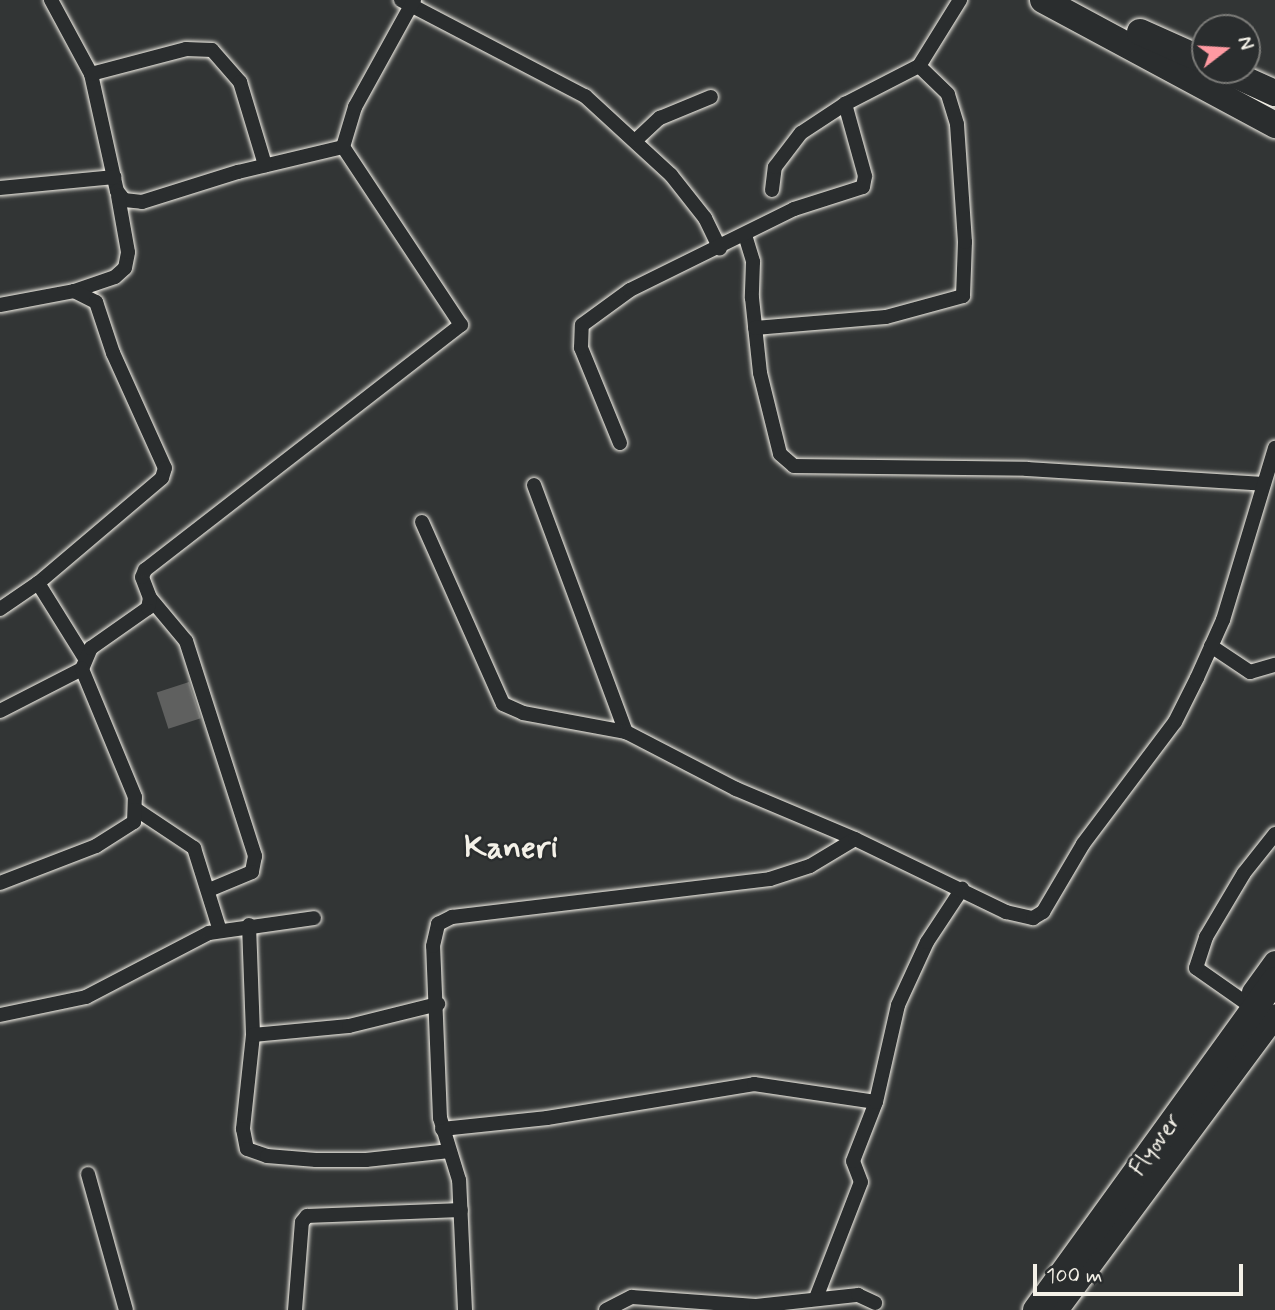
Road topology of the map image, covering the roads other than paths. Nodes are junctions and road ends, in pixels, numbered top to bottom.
1 (51, 0) edge
2 (960, 0) edge
3 (1043, 0) edge
4 (1076, 0) edge
5 (409, 2) edge
6 (1191, 54) edge
7 (919, 66) junction
8 (1191, 66) edge
9 (92, 74) junction
10 (1230, 84) edge
11 (1232, 84) edge
12 (1237, 84) edge
13 (1275, 93) edge
14 (711, 97) dead end
15 (845, 104) junction
16 (1275, 108) edge
17 (1275, 125) edge
18 (636, 140) junction
19 (343, 147) junction
20 (265, 165) junction
21 (114, 177) junction
22 (0, 188) edge
23 (772, 190) dead end
24 (118, 196) junction
25 (746, 235) junction
26 (720, 249) junction
27 (74, 291) junction
28 (0, 305) edge
29 (755, 328) junction
30 (620, 443) dead end
31 (1275, 449) edge
32 (1264, 484) junction
33 (534, 485) dead end
34 (422, 522) dead end
35 (38, 583) junction
36 (150, 597) junction
37 (0, 609) edge
38 (1211, 646) junction
39 (83, 663) junction
40 (1275, 665) edge
41 (0, 711) edge
42 (626, 732) junction
43 (137, 810) junction
44 (1275, 834) edge
45 (855, 839) junction
46 (0, 883) edge
47 (962, 889) junction
48 (209, 890) junction
49 (314, 918) dead end
50 (249, 925) junction
51 (220, 931) junction
52 (1275, 962) edge
53 (1275, 980) edge
54 (1275, 996) edge
55 (1246, 1003) junction
56 (438, 1004) junction
57 (1275, 1014) edge
58 (0, 1015) edge
59 (253, 1035) junction
60 (876, 1102) junction
61 (442, 1129) junction
62 (450, 1150) junction
63 (88, 1174) dead end
64 (461, 1210) junction
65 (816, 1298) junction
66 (874, 1303) dead end
67 (126, 1310) edge
68 (295, 1310) edge
69 (465, 1310) edge
70 (606, 1310) edge
71 (1025, 1310) edge
72 (1036, 1310) edge
73 (1048, 1310) edge
74 (1056, 1310) edge

1 - 9 street
2 - 7 street
3 - 8 highway
4 - 6 highway
5 - 18 street
5 - 19 street
7 - 15 street
7 - 29 street
9 - 20 street
9 - 21 street
10 - 17 highway
11 - 16 highway
12 - 13 highway
14 - 18 street
15 - 23 street
15 - 25 street
18 - 26 street
19 - 20 street
19 - 36 street
20 - 24 street
21 - 22 street
21 - 24 street
24 - 27 street
25 - 26 street
25 - 29 street
26 - 30 street
27 - 28 street
27 - 35 street
29 - 32 street
31 - 32 street
32 - 38 street
33 - 42 street
34 - 42 street
35 - 37 street
35 - 39 street
36 - 39 street
36 - 48 street
38 - 40 street
38 - 47 street
39 - 41 street
39 - 43 street
42 - 45 street
43 - 46 street
43 - 48 street
44 - 55 street
45 - 47 street
45 - 56 street
47 - 60 street
48 - 51 street
49 - 50 street
50 - 51 street
50 - 59 street
51 - 58 street
52 - 55 main road
53 - 72 highway, Flyover
54 - 73 highway, Flyover
55 - 71 main road
56 - 59 street
56 - 61 street
57 - 74 main road
59 - 62 street
60 - 61 street
60 - 65 street
61 - 62 street
62 - 64 street
63 - 67 street
64 - 68 street
64 - 69 street
65 - 66 street
65 - 70 street

